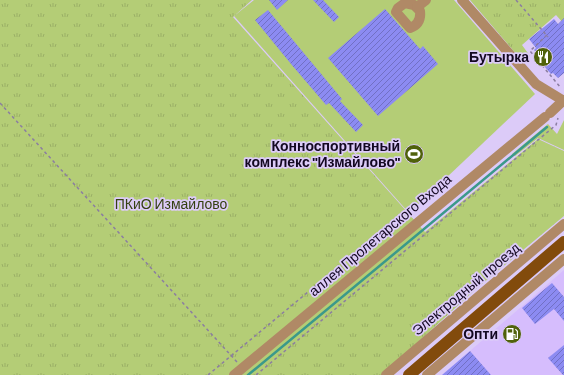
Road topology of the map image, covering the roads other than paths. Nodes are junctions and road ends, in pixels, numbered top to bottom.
1 (426, 0) edge
2 (462, 0) edge
3 (417, 8) dead end
4 (564, 100) edge
5 (564, 224) edge
6 (555, 232) junction
7 (564, 242) edge
8 (564, 253) edge
9 (564, 259) edge
10 (434, 333) junction
11 (453, 352) junction
12 (234, 375) edge
13 (386, 375) edge
14 (409, 375) edge
15 (427, 375) edge

1 - 3 street
2 - 4 street
4 - 12 street, аллея Пролетарского Входа
5 - 6 street, Электродный проезд
6 - 8 street
6 - 10 street, Электродный проезд
7 - 14 main road, bridge
9 - 11 street
10 - 11 street
10 - 13 street, Электродный проезд
11 - 15 street

